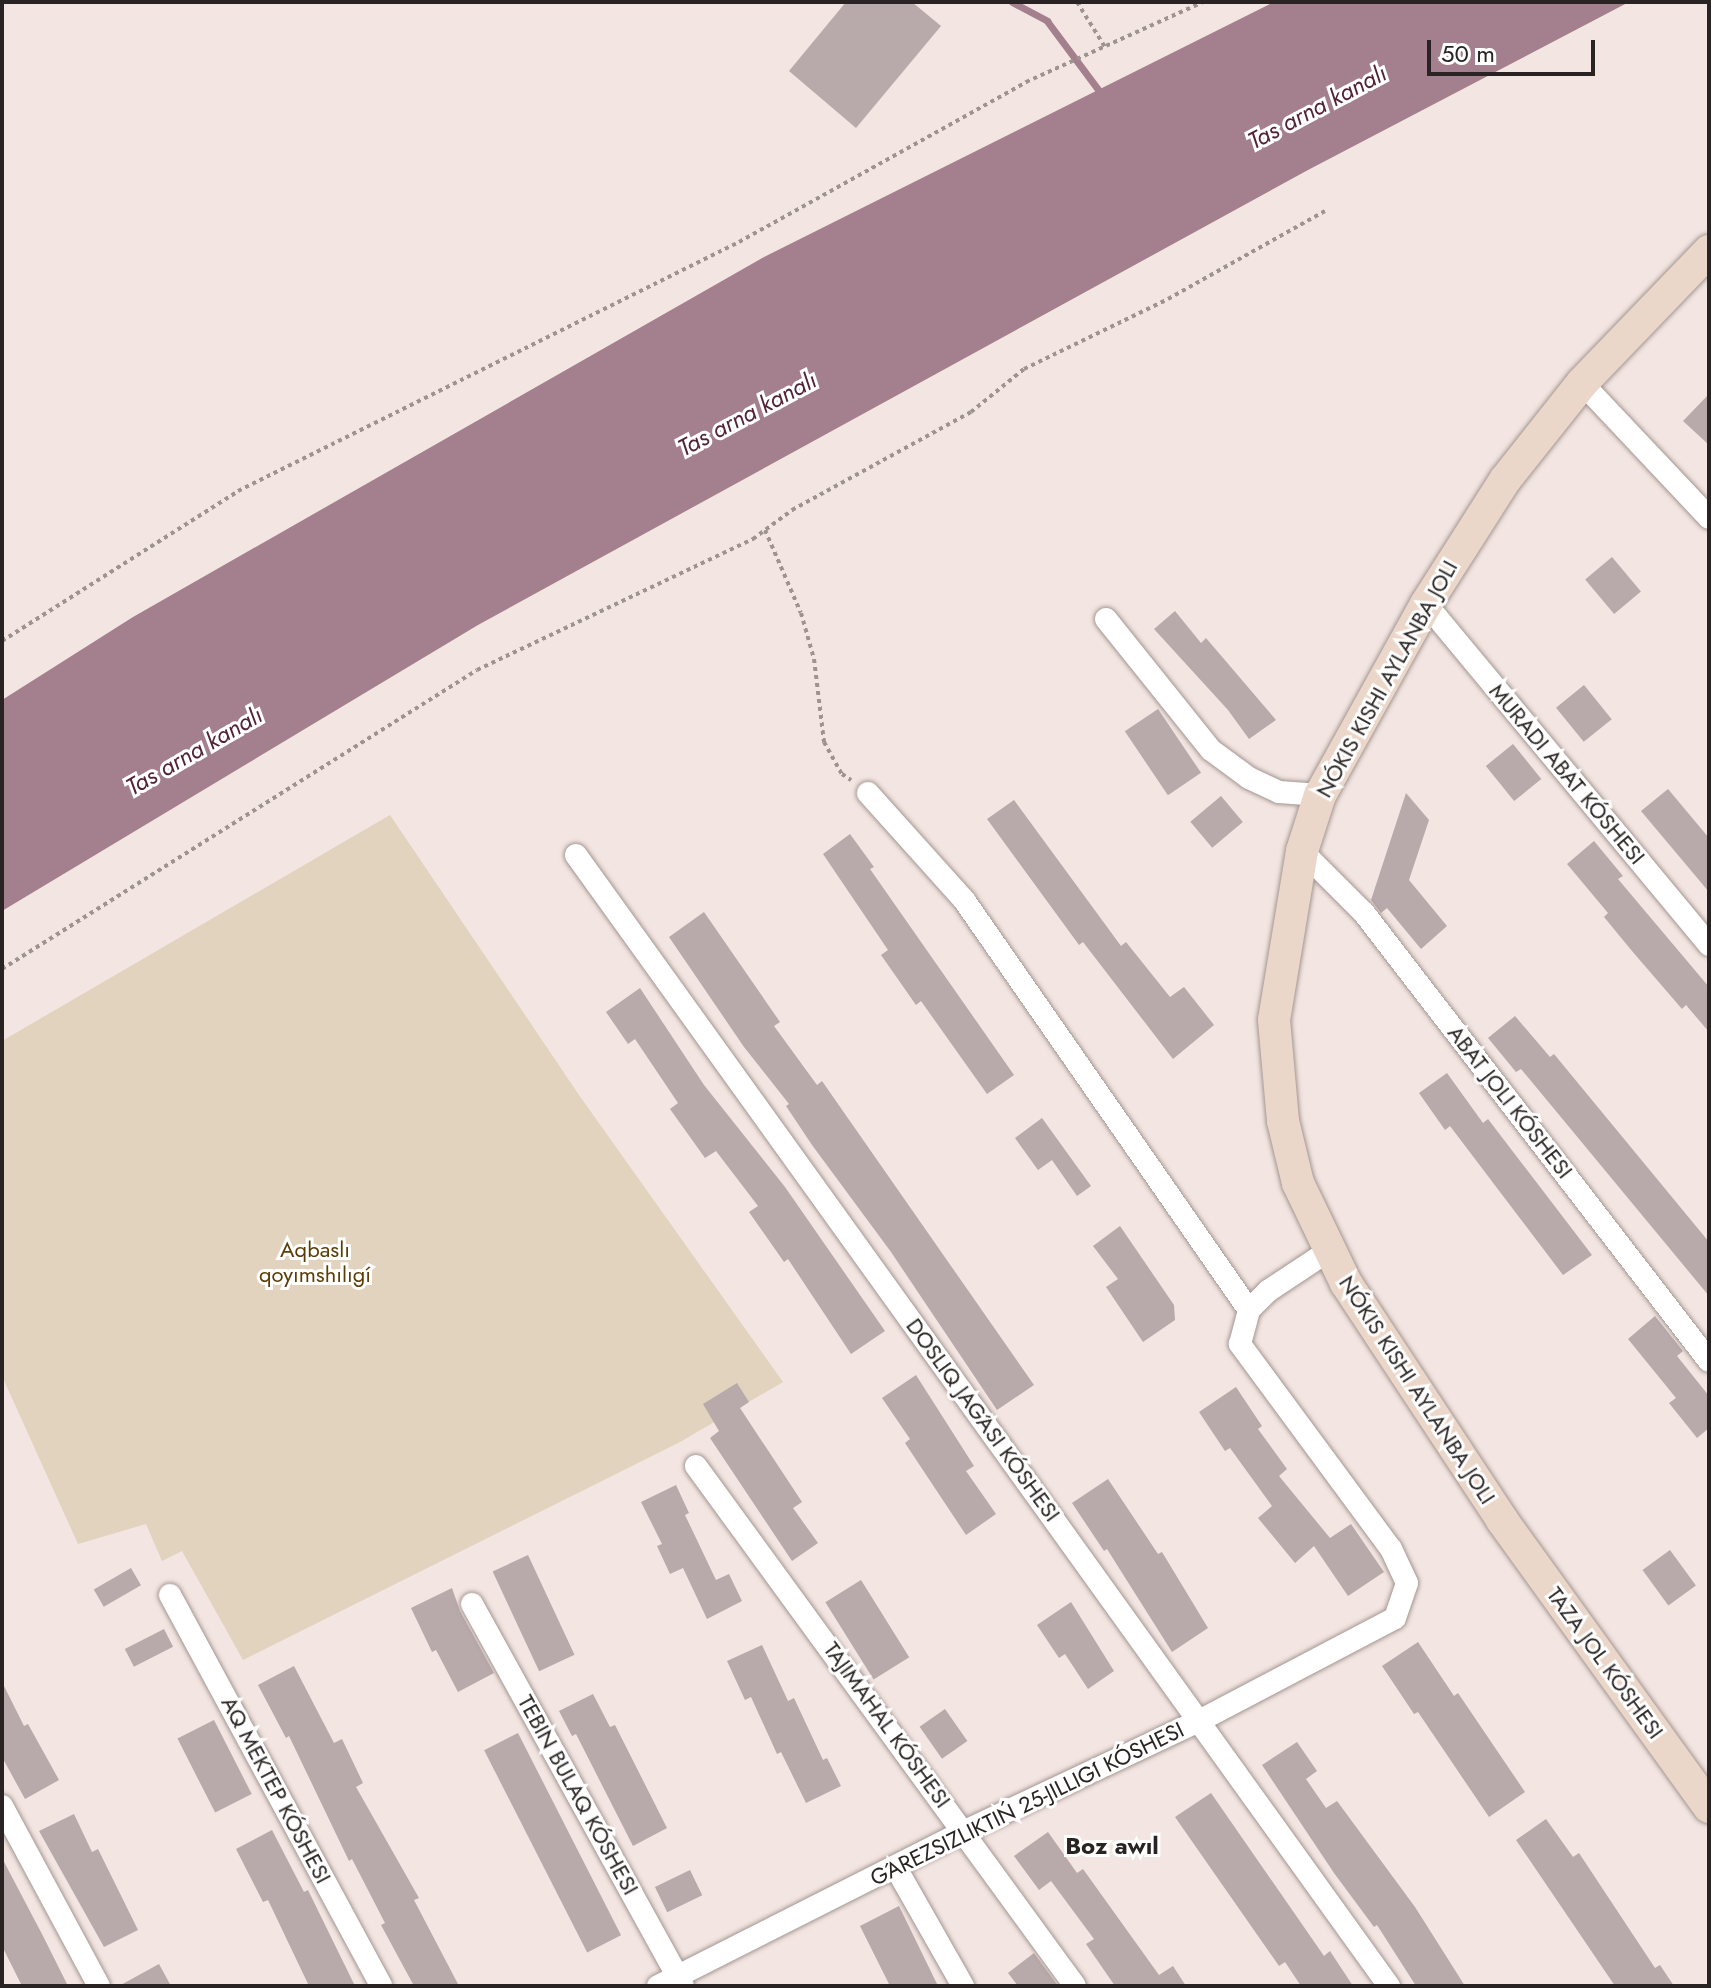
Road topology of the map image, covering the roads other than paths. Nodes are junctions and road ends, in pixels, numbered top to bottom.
1 (1709, 251) edge
2 (1582, 383) junction
3 (1709, 518) edge
4 (1426, 604) junction
5 (1106, 619) dead end
6 (868, 793) road end
7 (1320, 795) junction
8 (1302, 851) junction
9 (576, 855) dead end
10 (1709, 945) edge
11 (1330, 1250) junction
12 (1249, 1310) junction
13 (1709, 1361) edge
14 (696, 1466) dead end
15 (170, 1595) dead end
16 (472, 1604) dead end
17 (1199, 1721) junction
18 (2, 1806) edge
19 (1709, 1807) edge
20 (965, 1831) junction
21 (896, 1868) junction
22 (673, 1982) edge
23 (99, 1986) edge
24 (381, 1986) edge
25 (963, 1986) edge
26 (1075, 1986) edge
27 (1389, 1986) edge

1 - 2 main road, TAZA JOL KÓSHESI
2 - 3 street
2 - 4 main road, TAZA JOL KÓSHESI
4 - 7 main road, TAZA JOL KÓSHESI
4 - 10 street
5 - 7 street
6 - 12 street
7 - 8 main road, TAZA JOL KÓSHESI
8 - 11 main road, TAZA JOL KÓSHESI
8 - 13 street
9 - 17 street
11 - 12 street
11 - 19 main road, TAZA JOL KÓSHESI
12 - 17 street
14 - 20 street, TAJIMAHAL KÓSHESI
15 - 24 street, AQ MEKTEP KÓSHESI
16 - 22 street, TEBIN BULAQ KÓSHESI
17 - 20 street
17 - 27 street
18 - 23 street
20 - 21 street
20 - 26 street, TAJIMAHAL KÓSHESI
21 - 22 street
21 - 25 street

